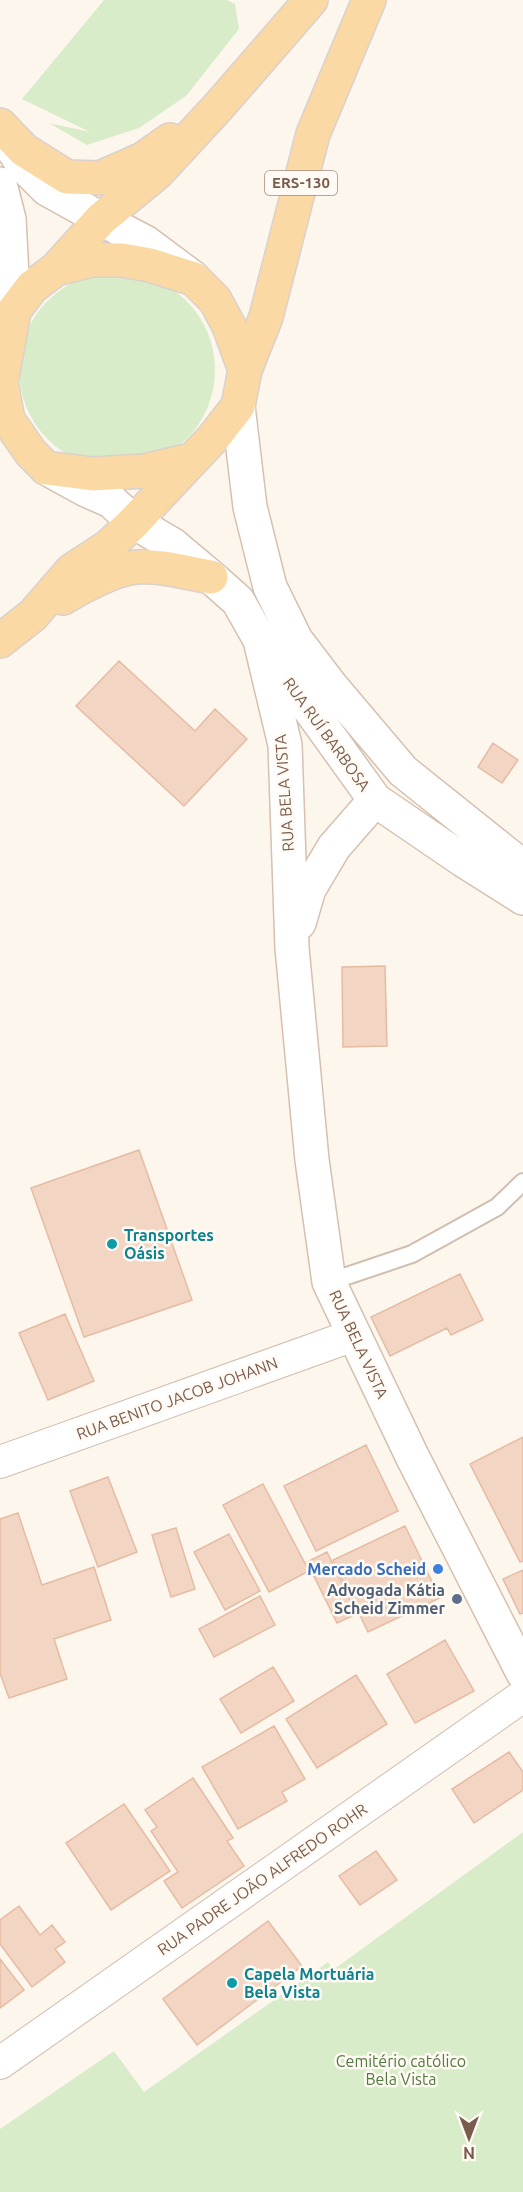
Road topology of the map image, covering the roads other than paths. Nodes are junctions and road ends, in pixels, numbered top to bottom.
1 (311, 0) edge
2 (369, 0) edge
3 (219, 106) junction
4 (0, 127) edge
5 (0, 184) edge
6 (101, 219) junction
7 (56, 269) junction
8 (194, 279) junction
9 (7, 320) edge
10 (245, 369) junction
11 (238, 406) junction
12 (191, 460) junction
13 (46, 468) junction
14 (134, 522) junction
15 (211, 577) junction
16 (33, 615) junction
17 (292, 633) junction
18 (260, 640) junction
19 (0, 641) edge
20 (375, 800) junction
21 (523, 867) edge
22 (523, 898) edge
23 (292, 948) junction
24 (523, 1182) edge
25 (329, 1282) junction
26 (354, 1335) junction
27 (0, 1462) edge
28 (523, 1673) edge
29 (523, 1696) edge
30 (0, 2062) edge

1 - 3 main road
2 - 10 main road, ERS-130
3 - 4 main road
3 - 6 main road
4 - 6 main road
5 - 9 main road
6 - 7 main road
6 - 8 main road
7 - 8 main road
7 - 9 main road
8 - 10 main road
9 - 13 main road
10 - 11 main road, ERS-130
11 - 12 main road, ERS-130
11 - 17 main road
12 - 13 main road
12 - 14 main road, ERS-130
13 - 14 main road
14 - 15 main road
14 - 16 main road, ERS-130
15 - 16 main road
15 - 18 main road
16 - 19 main road, ERS-130
17 - 20 main road
17 - 21 main road, RUA RUÍ BARBOSA
18 - 20 main road, RUA RUÍ BARBOSA
18 - 23 main road, RUA BELA VISTA
20 - 22 main road, RUA RUÍ BARBOSA
20 - 23 main road, RUA BELA VISTA
23 - 25 main road, RUA BELA VISTA
24 - 25 lane
25 - 26 main road, RUA BELA VISTA
26 - 27 street, RUA BENITO JACOB JOHANN
26 - 28 main road, RUA BELA VISTA
29 - 30 street, RUA PADRE JOÃO ALFREDO ROHR

